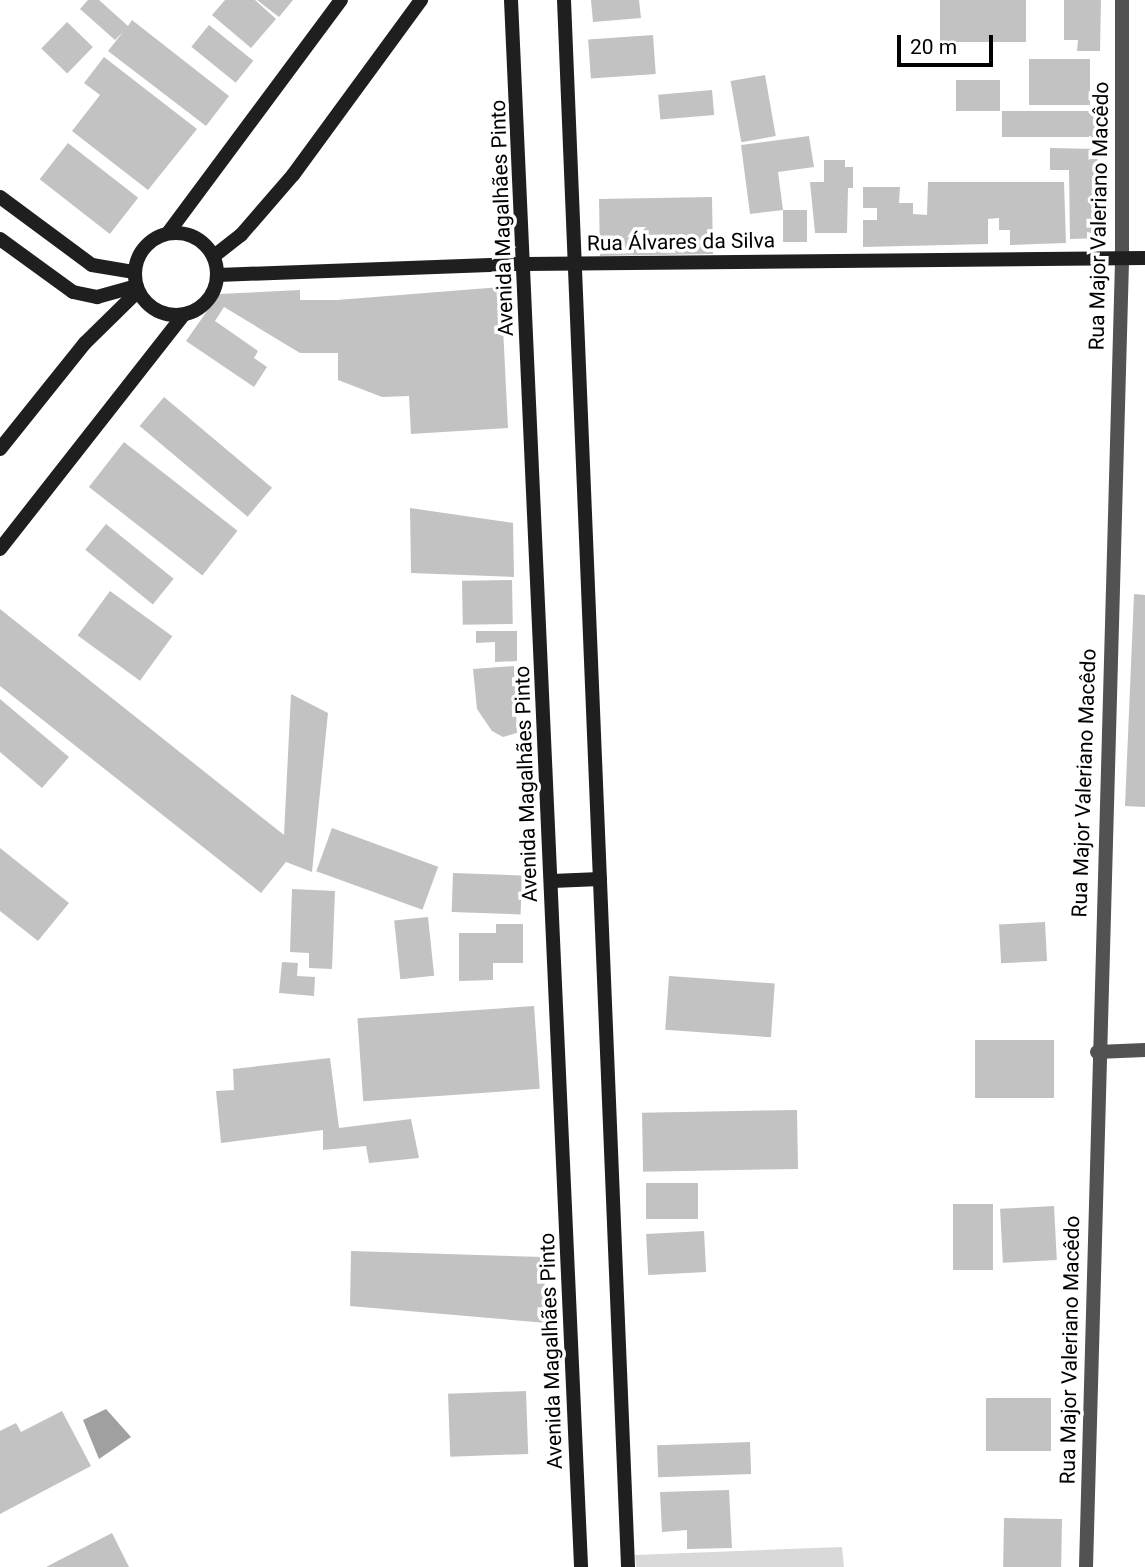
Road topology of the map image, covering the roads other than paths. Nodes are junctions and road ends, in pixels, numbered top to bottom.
1 (341, 0) edge
2 (421, 0) edge
3 (511, 0) edge
4 (564, 0) edge
5 (1122, 0) edge
6 (0, 197) edge
7 (168, 233) junction
8 (0, 239) edge
9 (214, 256) junction
10 (1122, 258) junction
11 (1145, 258) edge
12 (525, 264) junction
13 (575, 264) junction
14 (218, 275) junction
15 (136, 283) junction
16 (184, 314) junction
17 (0, 449) edge
18 (0, 549) edge
19 (600, 879) junction
20 (552, 881) junction
21 (1145, 1050) edge
22 (1097, 1052) junction
23 (581, 1567) edge
24 (628, 1567) edge
25 (1086, 1567) edge

1 - 7 main road
2 - 9 main road
3 - 12 main road, Avenida Magalhães Pinto
4 - 13 main road
5 - 10 street, Rua Major Valeriano Macêdo
6 - 15 main road
7 - 9 main road
7 - 15 main road
8 - 15 main road
9 - 14 main road
10 - 11 main road, Rua Álvares da Silva
10 - 13 main road, Rua Álvares da Silva
10 - 22 street, Rua Major Valeriano Macêdo
12 - 13 main road, Rua Álvares da Silva
12 - 14 main road, Rua Álvares da Silva
12 - 20 main road, Avenida Magalhães Pinto
13 - 19 main road
14 - 16 main road
15 - 16 main road
15 - 17 main road
16 - 18 main road
19 - 20 main road
19 - 24 main road
20 - 23 main road, Avenida Magalhães Pinto
21 - 22 street
22 - 25 street, Rua Major Valeriano Macêdo

